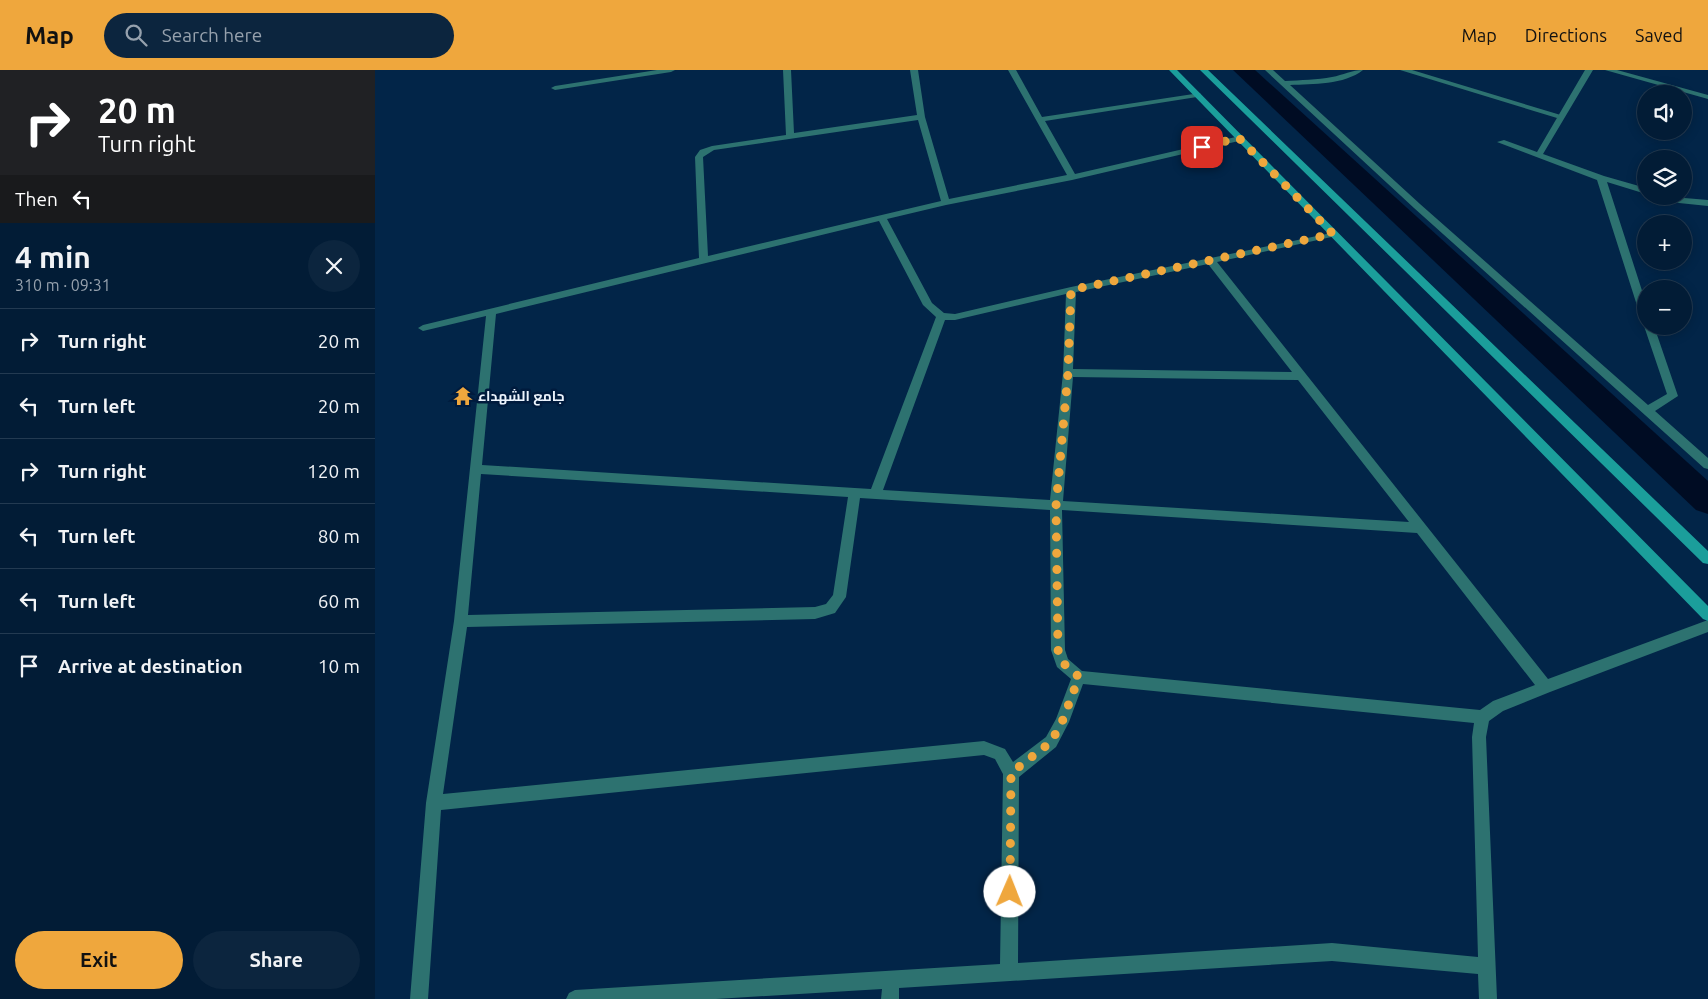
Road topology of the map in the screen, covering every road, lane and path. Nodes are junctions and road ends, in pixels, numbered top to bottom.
1 (671, 70) edge
2 (787, 70) edge
3 (913, 70) edge
4 (1012, 70) edge
5 (1173, 70) edge
6 (1204, 70) edge
7 (1269, 70) edge
8 (1359, 70) edge
9 (1404, 70) edge
10 (1589, 70) edge
11 (1609, 70) edge
12 (1283, 83) junction
13 (555, 88) dead end
14 (1197, 95) junction
15 (1708, 97) edge
16 (1560, 116) junction
17 (921, 117) junction
18 (1039, 120) junction
19 (790, 136) junction
20 (1239, 138) junction
21 (1501, 142) dead end
22 (1539, 155) junction
23 (1072, 177) junction
24 (1601, 178) junction
25 (1637, 188) edge
26 (1692, 201) edge
27 (946, 202) junction
28 (1708, 204) edge
29 (882, 218) junction
30 (1333, 234) junction
31 (704, 261) junction
32 (1211, 261) junction
33 (1071, 290) junction
34 (1637, 290) edge
35 (491, 312) junction
36 (941, 316) junction
37 (423, 328) dead end
38 (1652, 335) edge
39 (1068, 373) junction
40 (1301, 376) junction
41 (1647, 411) junction
42 (1708, 465) edge
43 (476, 469) junction
44 (855, 493) junction
45 (875, 494) junction
46 (1056, 506) junction
47 (1420, 528) junction
48 (1708, 558) edge
49 (1708, 615) edge
50 (461, 621) junction
51 (1708, 626) edge
52 (1079, 677) junction
53 (1545, 686) junction
54 (1482, 717) junction
55 (1011, 773) junction
56 (434, 803) junction
57 (1486, 966) junction
58 (1009, 971) junction
59 (891, 978) junction
60 (419, 999) edge
61 (575, 999) edge
62 (890, 999) edge
63 (1488, 999) edge

1 - 13 street
2 - 19 street
3 - 17 street
4 - 18 street
5 - 14 street
6 - 48 street
7 - 12 street
8 - 12 street
9 - 16 street
10 - 16 street
11 - 15 street
12 - 41 street
14 - 18 street
14 - 20 street
16 - 22 street
17 - 19 street
17 - 27 street
18 - 23 street
19 - 31 street
20 - 23 street
20 - 30 street
21 - 22 street
22 - 24 street
23 - 27 street
24 - 25 street
24 - 34 street
26 - 28 street
27 - 29 street
29 - 31 street
29 - 36 street
30 - 32 street
30 - 49 street
31 - 35 street
32 - 33 street
32 - 40 street
33 - 36 street
33 - 39 street
35 - 37 street
35 - 43 street
36 - 45 street
38 - 41 street
39 - 40 street
39 - 46 street
40 - 47 street
41 - 42 street
43 - 44 street
43 - 50 street
44 - 45 street
44 - 50 street
45 - 46 street
46 - 47 street
46 - 52 street
47 - 53 street
50 - 56 street
51 - 53 street
52 - 54 street
52 - 55 street
53 - 54 street
54 - 57 street
55 - 56 street
55 - 58 street
56 - 60 street
57 - 58 street
57 - 63 street
58 - 59 street
59 - 61 street
59 - 62 street

